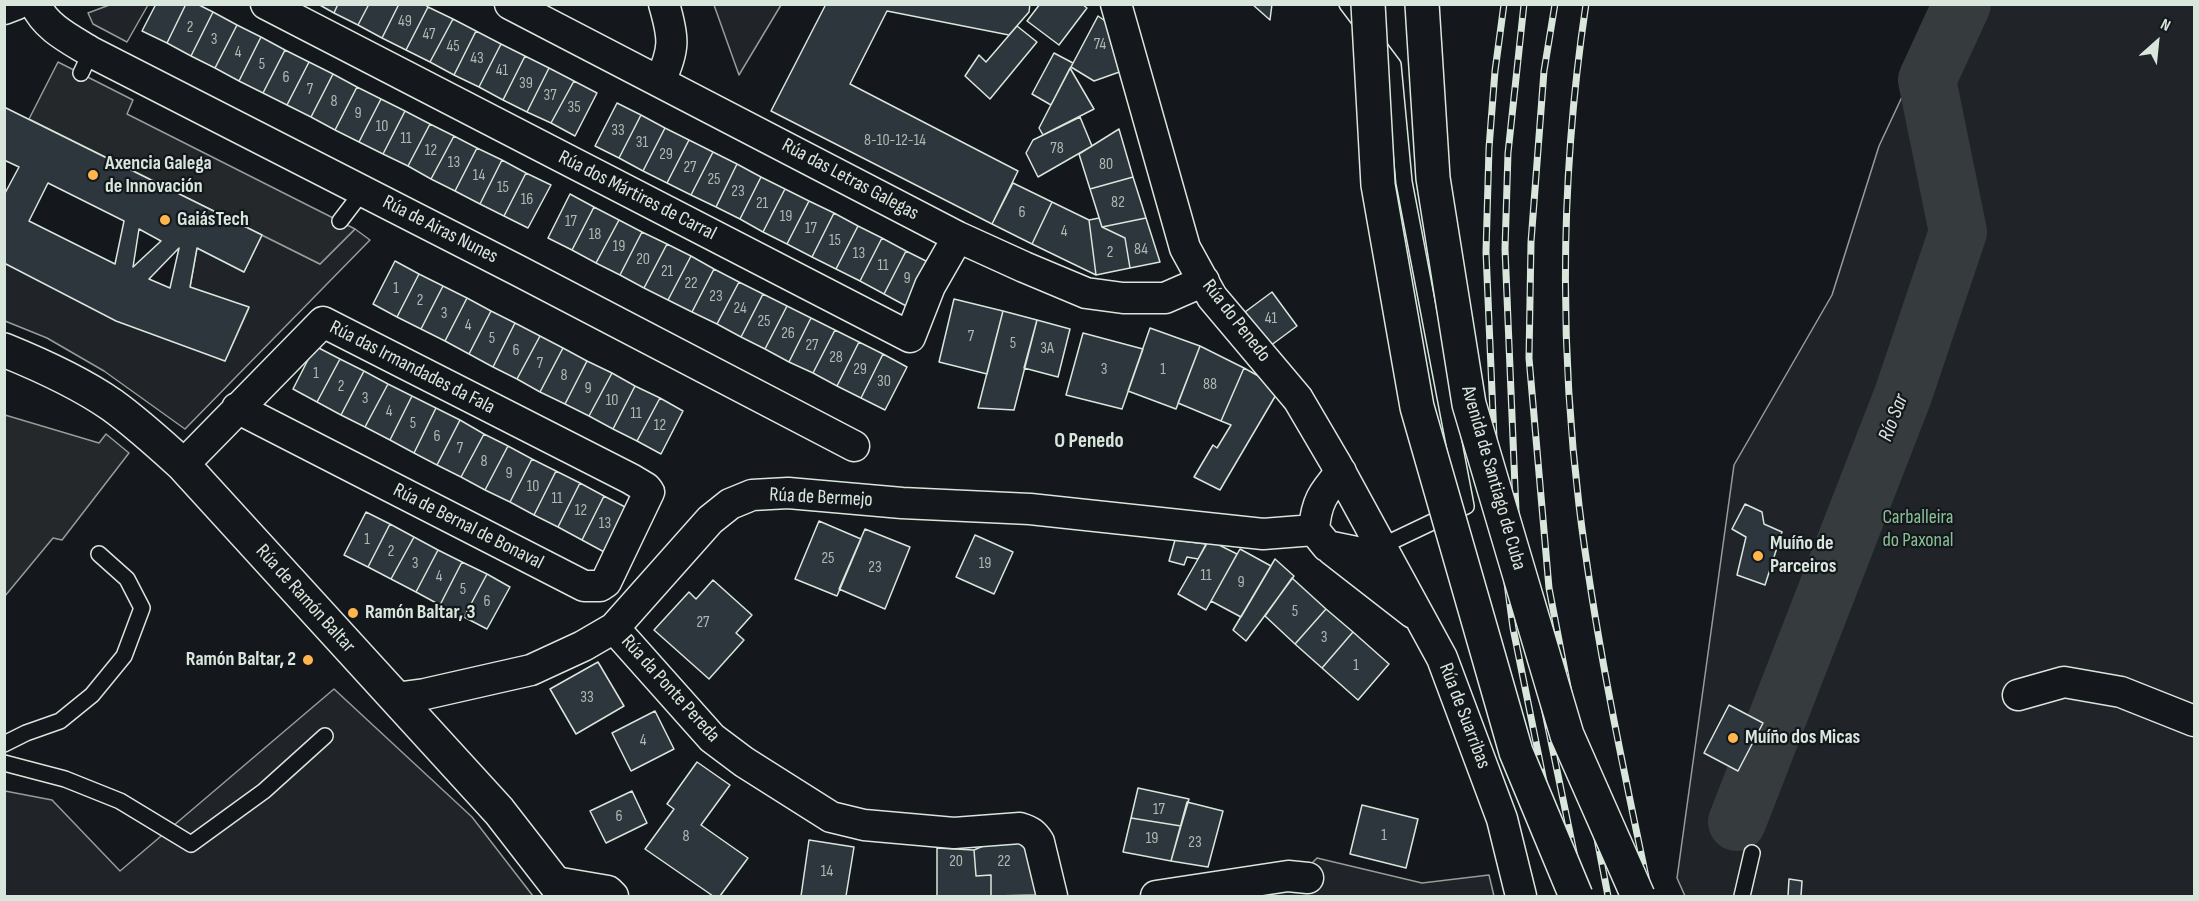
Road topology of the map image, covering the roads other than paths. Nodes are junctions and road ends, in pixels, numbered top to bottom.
1 (17, 4) edge
2 (35, 4) edge
3 (266, 4) edge
4 (510, 4) edge
5 (664, 4) edge
6 (1116, 4) edge
7 (1347, 4) edge
8 (1368, 4) edge
9 (1422, 4) edge
10 (4, 9) edge
11 (660, 81) junction
12 (363, 190) junction
13 (340, 221) dead end
14 (958, 237) junction
15 (1203, 281) junction
16 (4, 350) edge
17 (237, 408) junction
18 (854, 446) dead end
19 (183, 465) junction
20 (1341, 472) junction
21 (646, 488) joint
22 (1321, 538) junction
23 (1382, 546) junction
24 (99, 554) dead end
25 (1421, 620) junction
26 (614, 628) junction
27 (2018, 695) dead end
28 (395, 698) junction
29 (2194, 721) edge
30 (325, 736) dead end
31 (4, 744) edge
32 (4, 763) edge
33 (1752, 853) dead end
34 (1308, 878) dead end
35 (560, 889) edge
36 (613, 897) edge
37 (1052, 897) edge
38 (1156, 897) edge
39 (1521, 897) edge
40 (1576, 897) edge
41 (1638, 897) edge
42 (1742, 897) edge

1 - 10 street
2 - 12 street, Rúa de Airas Nunes
3 - 14 street, Rúa dos Mártires de Carral
4 - 11 street, Rúa das Letras Galegas
5 - 11 street
6 - 15 street, Rúa do Penedo
7 - 23 lane
8 - 40 main road, bridge
9 - 41 main road, Avenida de Santiago de Cuba, bridge
11 - 14 street, Rúa das Letras Galegas
12 - 13 lane
12 - 18 street, Rúa de Airas Nunes
14 - 15 street, Rúa das Letras Galegas
15 - 20 street, Rúa do Penedo
16 - 19 main road, Rúa de Ramón Baltar
17 - 19 street, Rúa das Irmandades da Fala
17 - 21 street, Rúa das Irmandades da Fala
17 - 21 street, Rúa de Bernal de Bonaval
19 - 28 main road, Rúa de Ramón Baltar
20 - 22 street
20 - 23 street, Rúa do Penedo
22 - 23 street, Rúa de Bermejo
22 - 25 street
22 - 26 street, Rúa de Bermejo
23 - 25 street, Rúa de Suarribas
24 - 31 lane
25 - 39 street, Rúa de Suarribas
26 - 28 street, Rúa de Bermejo
26 - 37 street, Rúa da Ponte Pereda
27 - 29 street
28 - 35 main road, Rúa de Ramón Baltar
30 - 32 lane
33 - 42 lane
34 - 38 street
35 - 36 street

